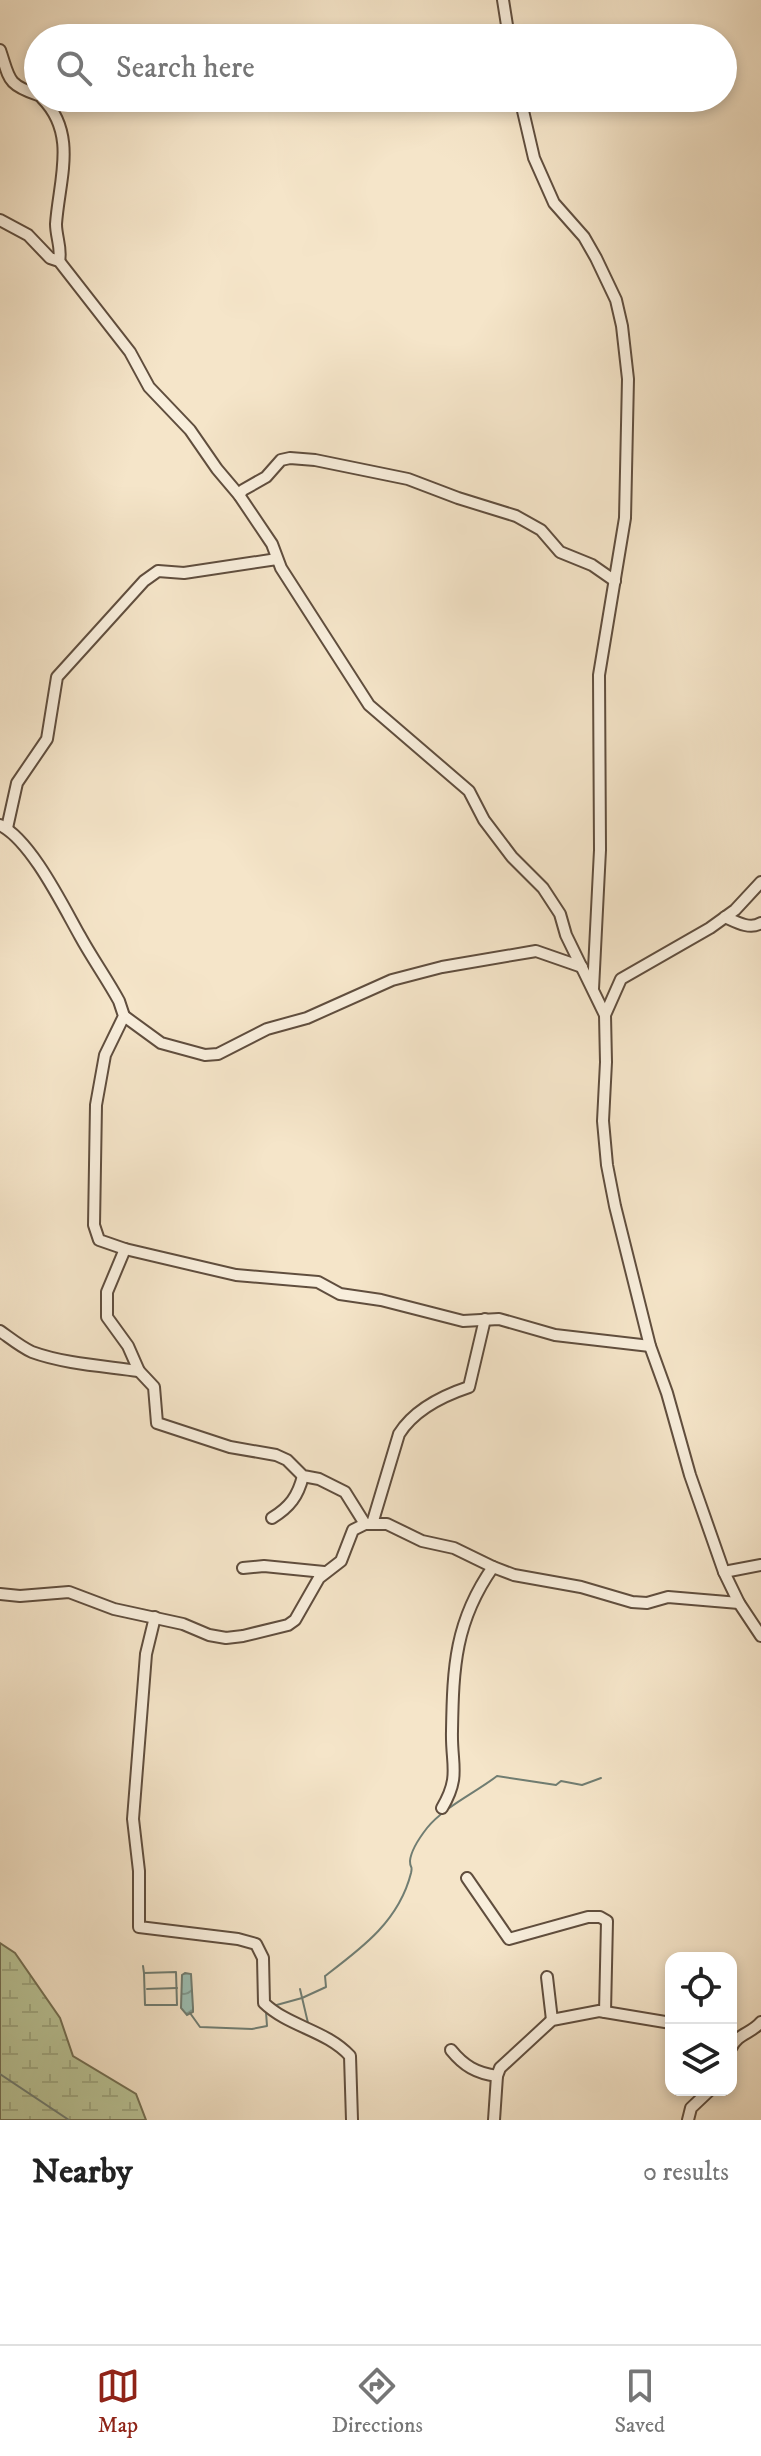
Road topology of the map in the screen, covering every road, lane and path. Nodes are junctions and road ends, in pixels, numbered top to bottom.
1 (503, 0) edge
2 (507, 24) edge
3 (0, 50) edge
4 (24, 90) edge
5 (53, 112) edge
6 (523, 112) edge
7 (0, 220) edge
8 (59, 261) junction
9 (239, 495) junction
10 (277, 559) junction
11 (615, 581) junction
12 (3, 826) edge
13 (761, 882) edge
14 (725, 917) junction
15 (761, 923) edge
16 (582, 967) junction
17 (593, 991) junction
18 (605, 1015) junction
19 (124, 1016) junction
20 (125, 1249) junction
21 (485, 1319) junction
22 (0, 1331) edge
23 (650, 1346) junction
24 (139, 1371) junction
25 (303, 1476) junction
26 (272, 1518) dead end
27 (369, 1524) junction
28 (761, 1565) edge
29 (493, 1567) junction
30 (243, 1568) dead end
31 (324, 1572) junction
32 (724, 1572) junction
33 (0, 1594) edge
34 (739, 1603) junction
35 (155, 1617) junction
36 (761, 1636) edge
37 (442, 1808) dead end
38 (467, 1878) dead end
39 (547, 1977) dead end
40 (605, 2012) junction
41 (552, 2020) junction
42 (665, 2022) edge
43 (761, 2022) edge
44 (737, 2034) edge
45 (451, 2050) dead end
46 (497, 2076) junction
47 (704, 2096) edge
48 (352, 2120) edge
49 (494, 2120) edge
50 (688, 2120) edge

1 - 2 street
3 - 4 street
5 - 8 street
6 - 11 street
7 - 8 street
8 - 9 street
9 - 10 street
9 - 11 street
10 - 12 street
10 - 16 street
11 - 17 street
12 - 19 street
13 - 14 street
14 - 15 street
14 - 18 street
16 - 17 street
16 - 19 street
17 - 18 street
18 - 23 street
19 - 20 street
20 - 21 street
20 - 24 street
21 - 23 street
21 - 27 street
22 - 24 street
23 - 32 street
24 - 25 street
25 - 26 street
25 - 27 street
27 - 29 street
27 - 31 street
28 - 32 street
29 - 34 street
29 - 37 street
30 - 31 street
31 - 35 street
32 - 34 street
33 - 35 street
34 - 36 street
35 - 48 street
38 - 40 street
39 - 41 street
40 - 41 street
40 - 42 street
41 - 46 street
43 - 44 street
45 - 46 street
46 - 49 street
47 - 50 street

